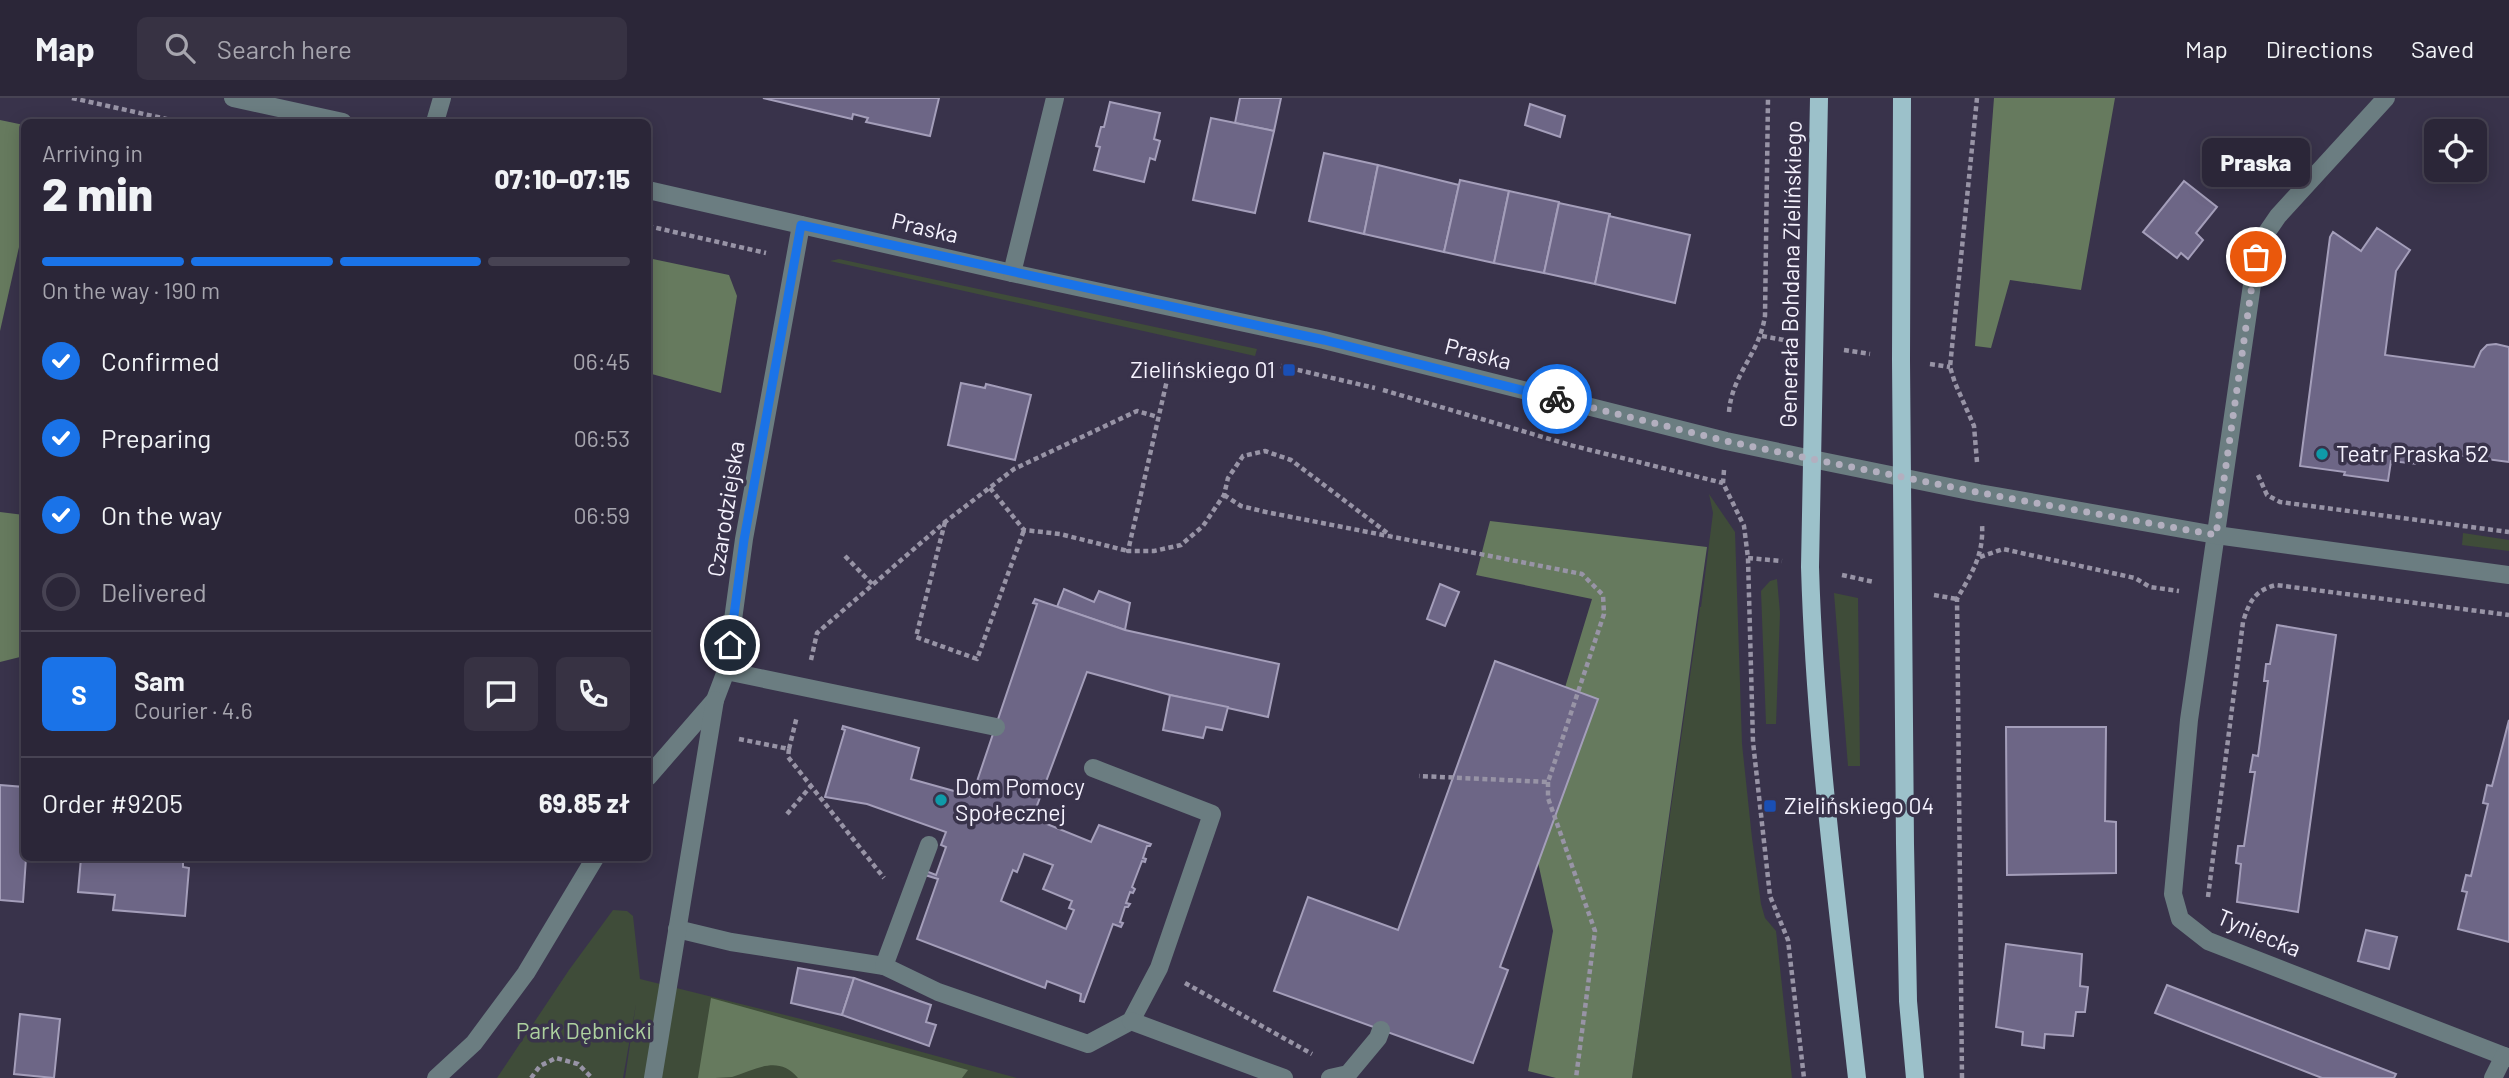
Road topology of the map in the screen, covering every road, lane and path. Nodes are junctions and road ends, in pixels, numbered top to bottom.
1 (72, 98) edge
2 (233, 98) edge
3 (442, 98) edge
4 (1055, 98) edge
5 (1768, 98) edge
6 (1819, 98) edge
7 (1902, 98) edge
8 (1977, 98) edge
9 (2386, 98) edge
10 (166, 119) edge
11 (329, 119) edge
12 (436, 119) edge
13 (651, 191) edge
14 (801, 225) junction
15 (651, 227) edge
16 (795, 258) junction
17 (1012, 273) junction
18 (1762, 336) junction
19 (1789, 341) dead end
20 (1269, 363) dead end
21 (1925, 364) dead end
22 (1170, 367) dead end
23 (1951, 367) junction
24 (1730, 400) dead end
25 (1158, 416) junction
26 (1975, 439) dead end
27 (1812, 459) junction
28 (2258, 469) dead end
29 (1724, 473) dead end
30 (1902, 476) junction
31 (1723, 483) junction
32 (989, 488) junction
33 (1224, 495) junction
34 (945, 522) junction
35 (1024, 530) junction
36 (2509, 532) edge
37 (2216, 535) junction
38 (1392, 537) junction
39 (1983, 538) dead end
40 (1128, 551) junction
41 (845, 556) dead end
42 (1980, 557) junction
43 (1748, 558) junction
44 (1780, 560) dead end
45 (1833, 573) dead end
46 (2509, 575) edge
47 (1858, 578) dead end
48 (873, 585) junction
49 (2157, 588) dead end
50 (1927, 594) dead end
51 (1957, 599) junction
52 (2509, 615) edge
53 (726, 671) junction
54 (804, 687) junction
55 (715, 700) junction
56 (996, 727) dead end
57 (731, 737) dead end
58 (789, 749) junction
59 (1093, 768) dead end
60 (651, 774) edge
61 (1419, 776) dead end
62 (1548, 782) junction
63 (811, 786) junction
64 (787, 814) dead end
65 (929, 845) dead end
66 (593, 861) edge
67 (2207, 905) dead end
68 (906, 906) junction
69 (677, 929) junction
70 (884, 967) junction
71 (1159, 968) junction
72 (1131, 1021) junction
73 (1381, 1030) dead end
74 (1317, 1057) dead end
75 (2506, 1057) edge
76 (436, 1078) edge
77 (531, 1078) edge
78 (592, 1078) edge
79 (653, 1078) edge
80 (1284, 1078) edge
81 (1330, 1078) edge
82 (1576, 1078) edge
83 (1804, 1078) edge
84 (1857, 1078) edge
85 (1915, 1078) edge
86 (1962, 1078) edge
87 (2493, 1078) edge

1 - 10 path
2 - 11 street
3 - 12 street
4 - 17 street
5 - 18 path
6 - 27 main road, Generała Bohdana Zielińskiego
7 - 30 main road
8 - 23 path
9 - 37 street, Tyniecka
13 - 14 street, Praska
14 - 16 street, Czarodziejska
14 - 17 street, Praska
15 - 16 path
16 - 53 street, Czarodziejska
17 - 27 street, Praska
18 - 19 path
18 - 24 path
20 - 31 path
21 - 23 path
22 - 25 path
23 - 26 path
25 - 32 path
25 - 40 path
27 - 30 street, Praska
27 - 84 main road, Generała Bohdana Zielińskiego
28 - 36 path
29 - 31 path
30 - 37 street, Praska
30 - 85 main road
31 - 43 path
32 - 34 path
32 - 35 path
33 - 38 path
33 - 38 path
33 - 40 path
34 - 35 path
34 - 48 path
35 - 40 path
37 - 46 street, Praska
37 - 75 street, Tyniecka
38 - 62 path
39 - 42 path
41 - 48 path
42 - 49 path
42 - 51 path
43 - 44 path
43 - 83 path
45 - 47 path
48 - 54 path
50 - 51 path
51 - 86 path
52 - 67 path
53 - 54 street
53 - 55 street, Czarodziejska
54 - 56 street
54 - 58 path
55 - 60 street, Czarodziejska
55 - 69 street
57 - 58 path
58 - 63 path
59 - 71 street
61 - 62 path
62 - 82 path
63 - 64 path
63 - 68 path
65 - 68 street
66 - 76 street
68 - 70 street
69 - 70 street
69 - 79 street
70 - 72 street
71 - 72 street
71 - 74 path
72 - 80 street
73 - 81 street
75 - 87 street
77 - 78 path

